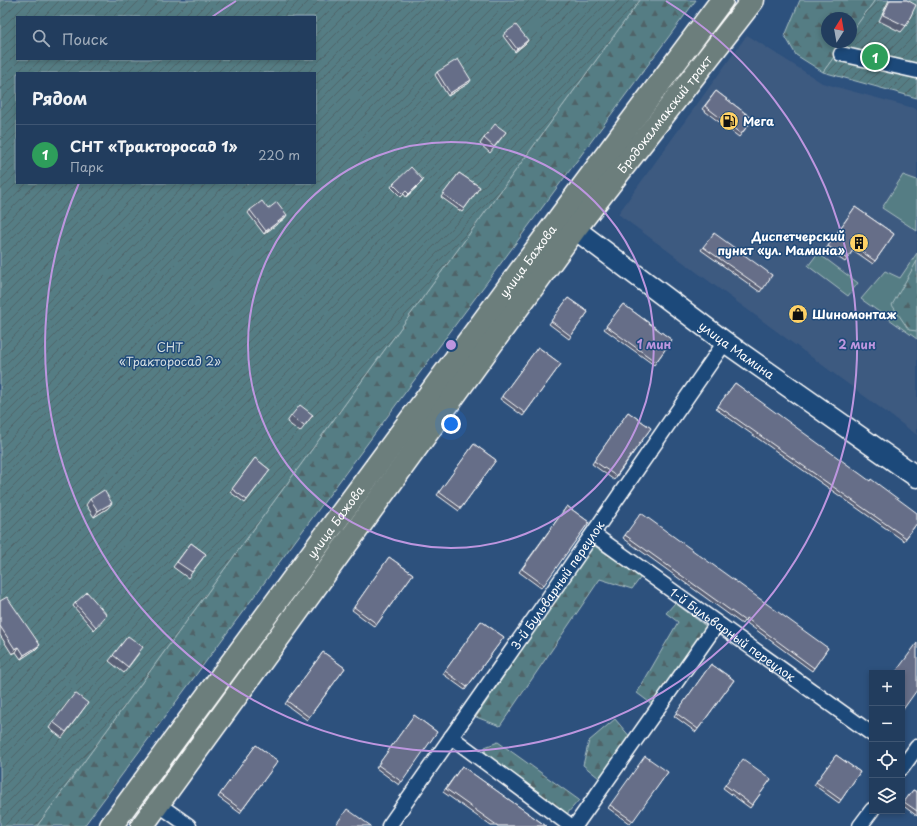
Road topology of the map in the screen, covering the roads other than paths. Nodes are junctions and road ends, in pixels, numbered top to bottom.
1 (722, 0) edge
2 (753, 0) edge
3 (841, 54) dead end
4 (917, 71) edge
5 (568, 223) junction
6 (725, 342) junction
7 (917, 477) edge
8 (593, 534) junction
9 (717, 624) junction
10 (869, 732) edge
11 (451, 737) junction
12 (917, 747) edge
13 (905, 760) edge
14 (158, 804) junction
15 (869, 814) edge
16 (111, 826) edge
17 (142, 826) edge
18 (190, 826) edge
19 (389, 826) edge
20 (572, 826) edge
21 (575, 826) edge
22 (860, 826) edge

1 - 5 main road, Бродокалмакский тракт
2 - 5 main road, Бродокалмакский тракт
3 - 4 street
5 - 6 main road, улица Мамина
5 - 14 main road, улица Бажова
5 - 16 main road, улица Бажова
6 - 7 main road, улица Мамина
6 - 8 street, 3-й Бульварный переулок
8 - 9 street, 1-й Бульварный переулок
8 - 11 street, 3-й Бульварный переулок
9 - 10 street, 1-й Бульварный переулок
9 - 21 street
11 - 19 street, 3-й Бульварный переулок
11 - 20 street
12 - 13 street
14 - 17 main road, улица Бажова
14 - 18 street
15 - 22 street

